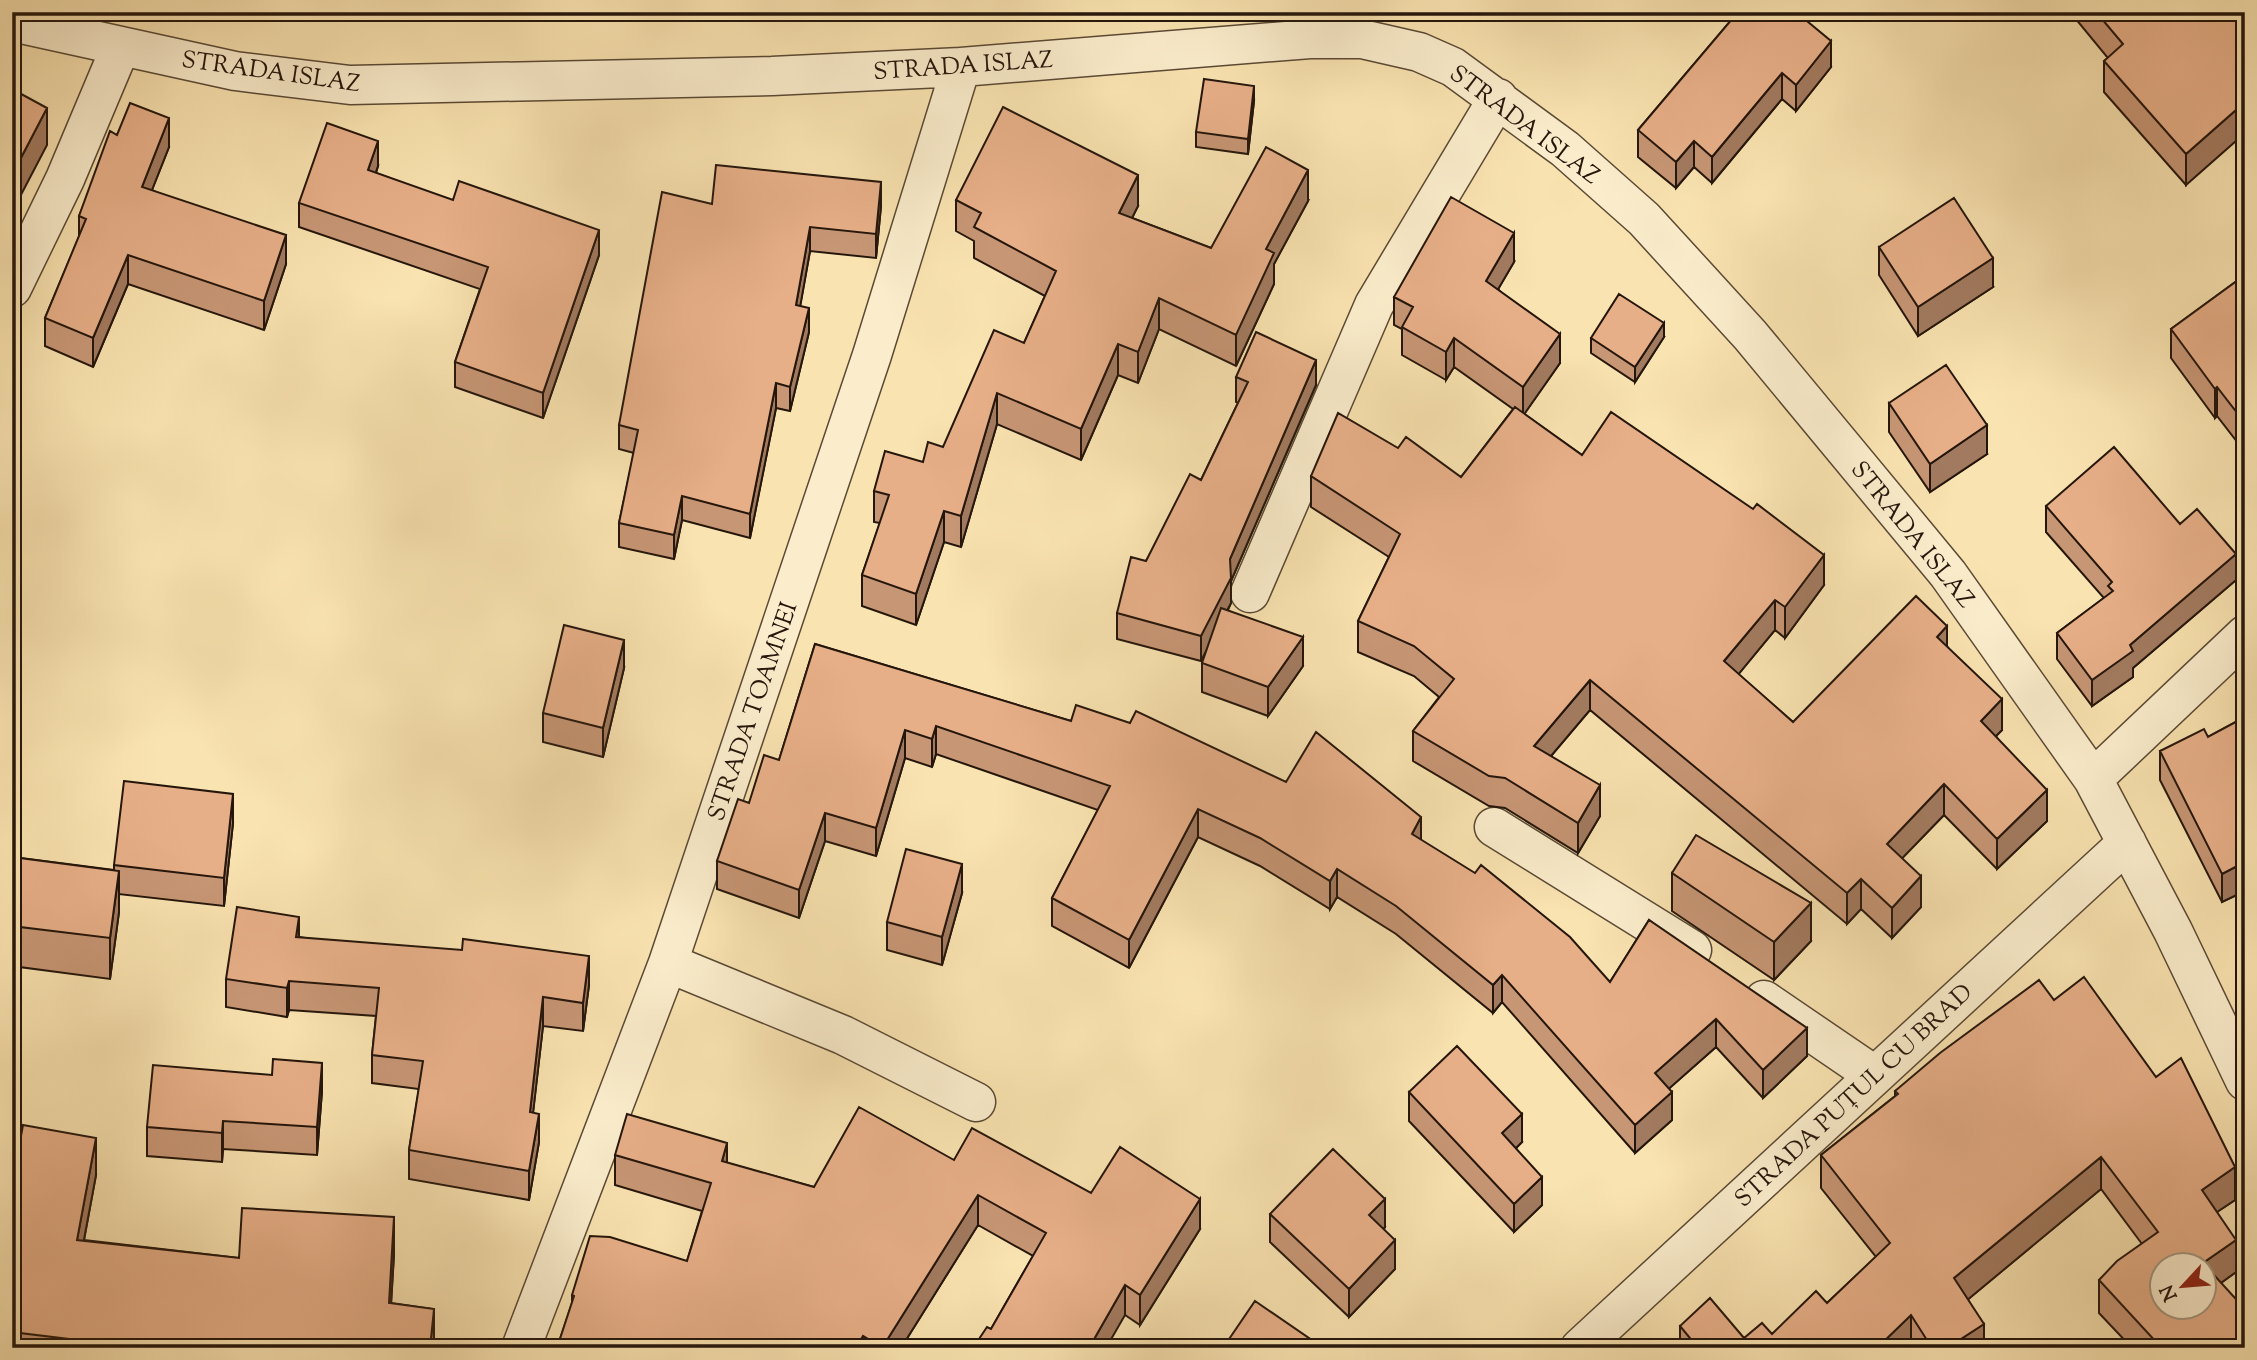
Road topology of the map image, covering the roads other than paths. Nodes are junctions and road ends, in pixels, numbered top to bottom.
1 (103, 12) edge
2 (12, 22) edge
3 (1315, 26) edge
4 (121, 46) junction
5 (961, 67) junction
6 (1498, 98) junction
7 (12, 288) edge
8 (1250, 593) dead end
9 (2245, 635) edge
10 (2093, 779) junction
11 (1494, 827) dead end
12 (2127, 844) junction
13 (668, 963) junction
14 (1874, 1075) junction
15 (2245, 1081) edge
16 (976, 1102) dead end
17 (520, 1348) edge
18 (1580, 1348) edge

1 - 4 street
2 - 4 street, STRADA ISLAZ
3 - 5 street, STRADA ISLAZ
3 - 6 street, STRADA ISLAZ
4 - 5 street, STRADA ISLAZ
4 - 7 street
5 - 13 street, STRADA TOAMNEI
6 - 8 street
6 - 10 street, STRADA ISLAZ
9 - 10 street
10 - 12 street, STRADA ISLAZ
11 - 14 street
12 - 14 street, STRADA PUȚUL CU BRAD
12 - 15 street, STRADA ISLAZ
13 - 16 street
13 - 17 street, STRADA TOAMNEI
14 - 18 street, STRADA PUȚUL CU BRAD

